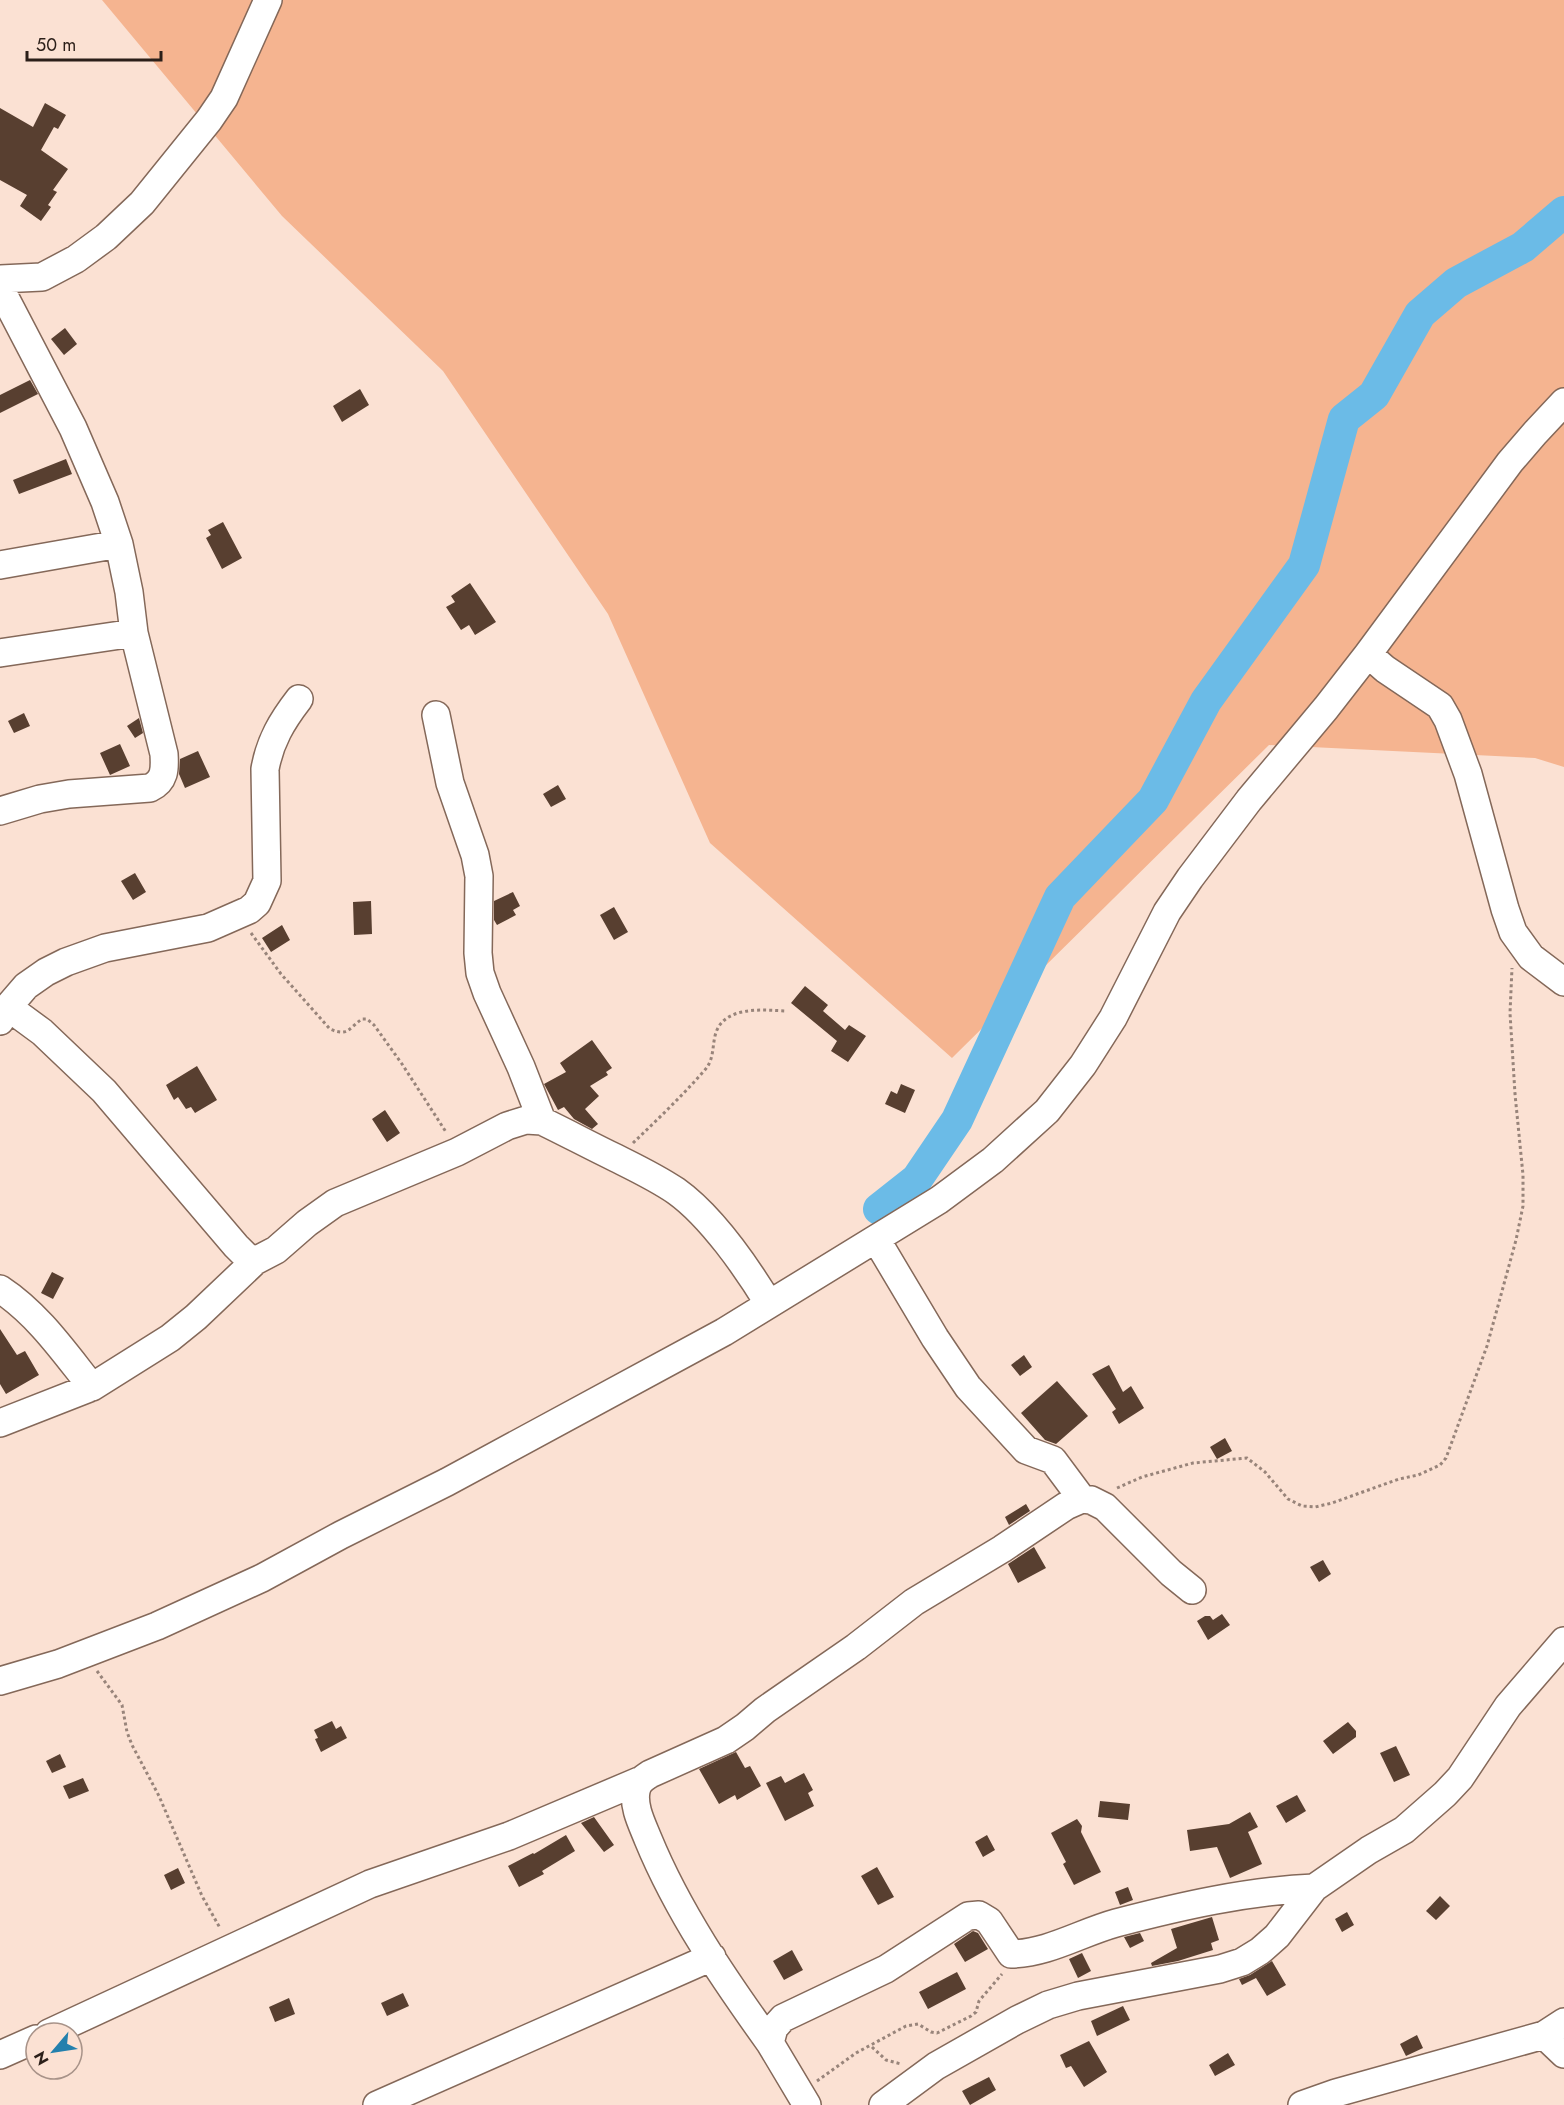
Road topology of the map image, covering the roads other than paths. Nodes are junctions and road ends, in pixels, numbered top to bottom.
1 (268, 0) edge
2 (0, 279) edge
3 (0, 288) edge
4 (1564, 402) edge
5 (119, 544) junction
6 (0, 565) edge
7 (135, 633) junction
8 (0, 653) edge
9 (1368, 654) junction
10 (299, 699) dead end
11 (436, 716) dead end
12 (0, 811) edge
13 (1564, 982) edge
14 (4, 1014) edge
15 (542, 1121) junction
16 (876, 1239) junction
17 (255, 1260) junction
18 (0, 1289) edge
19 (769, 1304) junction
20 (92, 1387) junction
21 (0, 1423) edge
22 (1087, 1499) junction
23 (1192, 1590) dead end
24 (1564, 1641) edge
25 (0, 1681) edge
26 (639, 1781) junction
27 (1314, 1888) junction
28 (712, 1957) junction
29 (75, 2021) edge
30 (1554, 2028) edge
31 (770, 2043) junction
32 (24, 2044) edge
33 (1564, 2054) edge
34 (0, 2055) edge
35 (793, 2098) edge
36 (377, 2105) edge
37 (883, 2105) edge
38 (1302, 2105) edge

1 - 2 street
3 - 5 street
4 - 9 street
5 - 6 street
5 - 7 street
7 - 8 street
7 - 12 street
9 - 13 street
9 - 16 street
10 - 14 street
11 - 15 street
14 - 17 street
15 - 17 street
15 - 19 street
16 - 19 street
16 - 22 street
17 - 20 street
18 - 20 street
19 - 25 street
20 - 21 street
22 - 23 street
22 - 26 street
24 - 27 street
26 - 28 street
26 - 29 street
27 - 31 street
27 - 37 street
28 - 31 street
28 - 36 street
30 - 33 street
30 - 38 street
31 - 35 street
32 - 34 street

